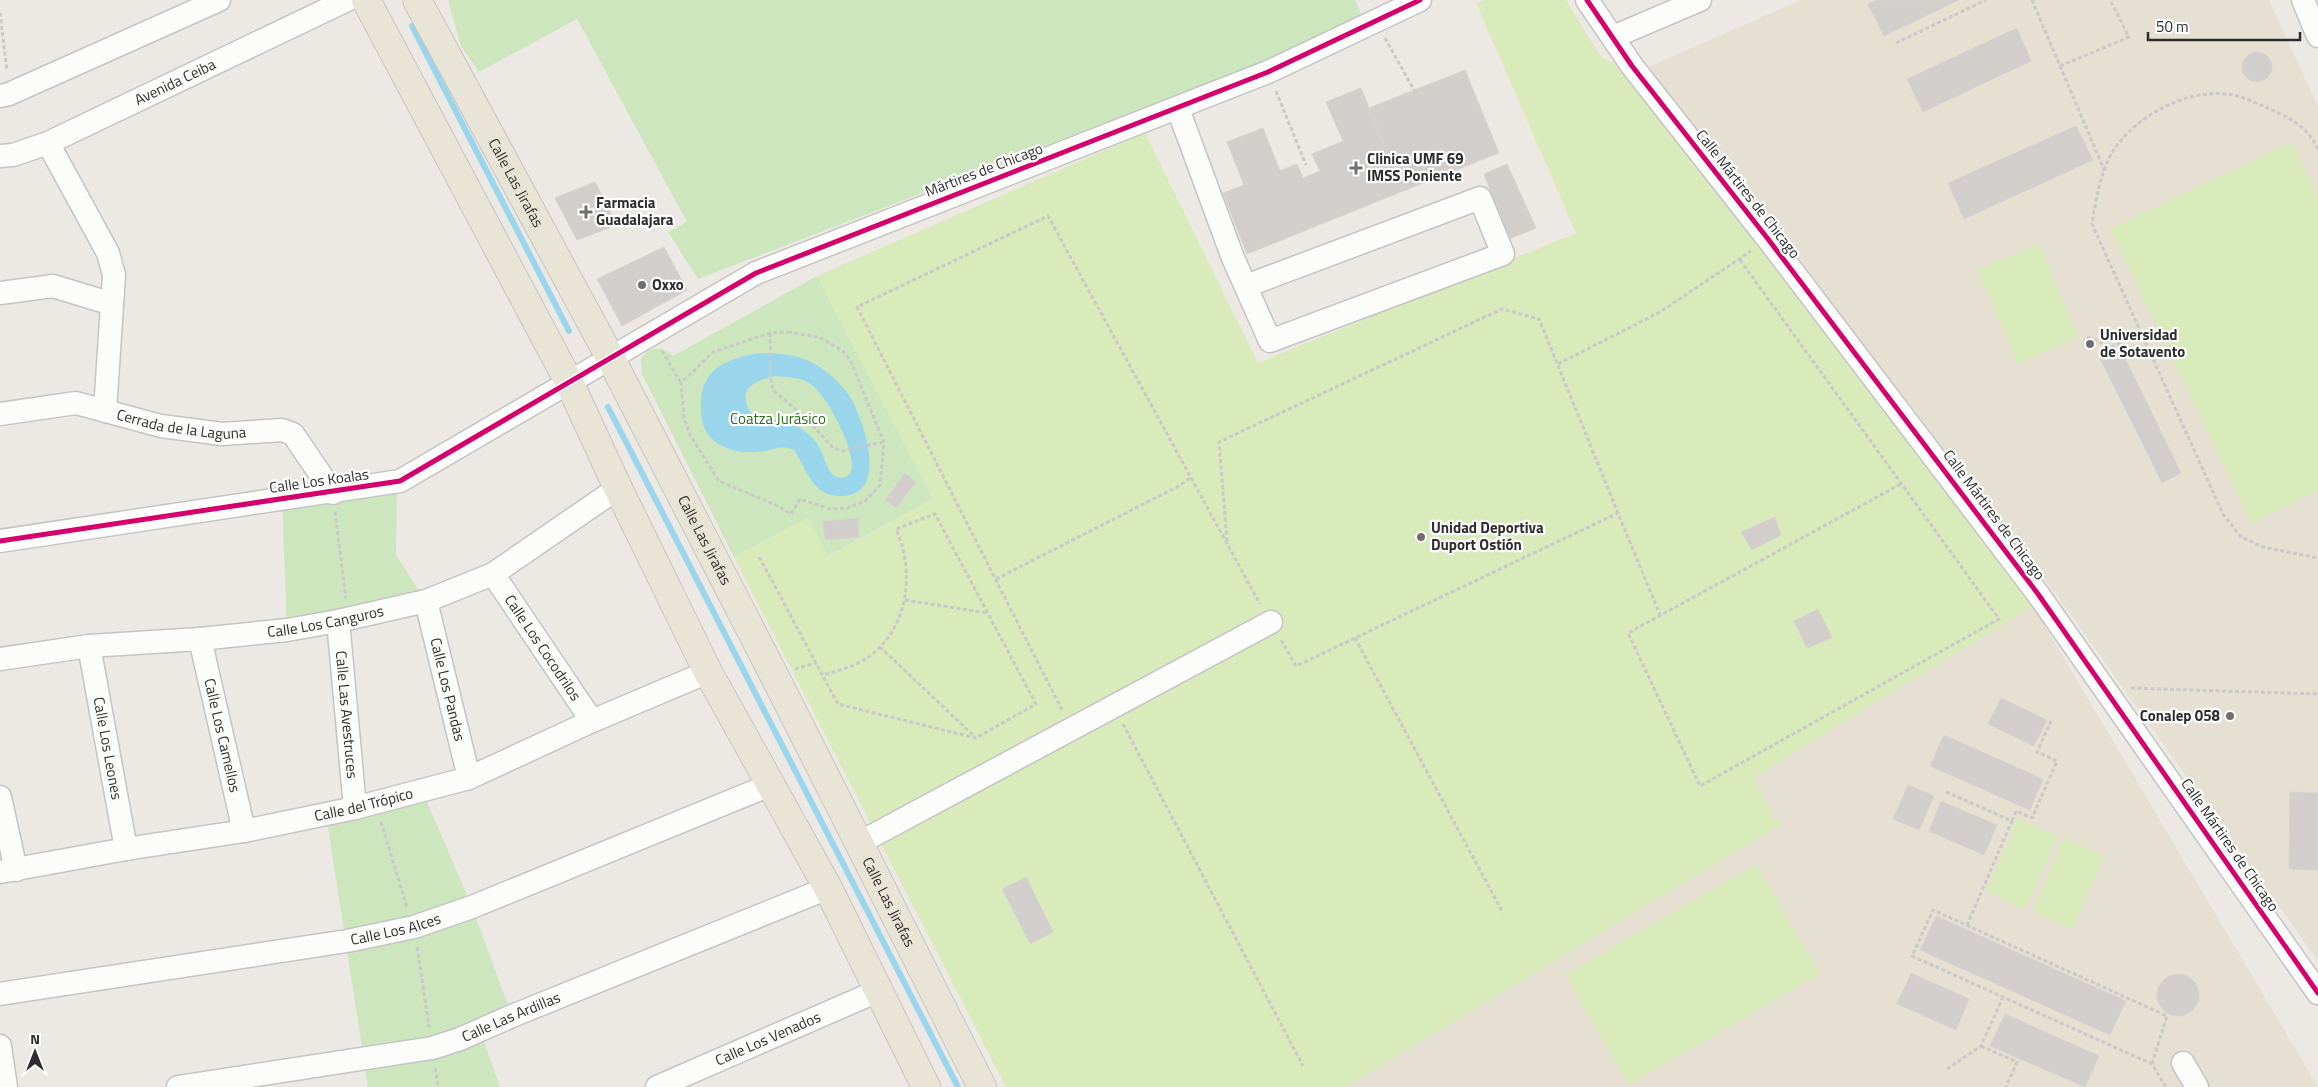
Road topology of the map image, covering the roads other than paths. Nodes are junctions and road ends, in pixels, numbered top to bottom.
1 (220, 0) edge
2 (347, 0) edge
3 (366, 0) edge
4 (417, 0) edge
5 (1420, 0) edge
6 (1587, 0) edge
7 (1700, 0) edge
8 (2303, 0) edge
9 (2318, 36) edge
10 (1612, 37) junction
11 (5, 95) edge
12 (1178, 109) junction
13 (48, 143) junction
14 (0, 156) edge
15 (1246, 286) junction
16 (0, 293) edge
17 (112, 304) junction
18 (610, 359) junction
19 (569, 382) junction
20 (104, 411) junction
21 (0, 414) edge
22 (618, 488) junction
23 (333, 493) junction
24 (0, 541) edge
25 (493, 574) junction
26 (426, 601) junction
27 (343, 620) junction
28 (1271, 622) road end
29 (200, 639) junction
30 (89, 646) junction
31 (0, 659) edge
32 (708, 672) junction
33 (592, 721) junction
34 (469, 778) junction
35 (770, 785) junction
36 (0, 797) edge
37 (355, 808) junction
38 (244, 831) junction
39 (858, 843) junction
40 (126, 849) junction
41 (8, 871) edge
42 (828, 888) junction
43 (880, 990) junction
44 (2318, 993) edge
45 (0, 994) edge
46 (0, 1046) edge
47 (2183, 1063) dead end
48 (6, 1087) edge
49 (178, 1087) edge
50 (657, 1087) edge
51 (926, 1087) edge
52 (982, 1087) edge
53 (2197, 1087) edge

1 - 11 street
2 - 13 street, Avenida Ceiba
3 - 19 main road
4 - 18 main road, Calle Las Jirafas
5 - 12 street, Mártires de Chicago
6 - 10 street, Calle Mártires de Chicago
7 - 10 street
8 - 9 street
10 - 44 street, Calle Mártires de Chicago
12 - 15 street
12 - 18 street, Mártires de Chicago
13 - 14 street, Avenida Ceiba
13 - 17 street
15 - 15 street
16 - 17 street
17 - 20 street
18 - 19 street, Calle Los Koalas
18 - 39 main road, Calle Las Jirafas
19 - 22 main road
19 - 23 street, Calle Los Koalas
20 - 21 street, Cerrada de la Laguna
20 - 23 street, Cerrada de la Laguna
22 - 25 street, Calle Los Canguros
22 - 32 main road
23 - 24 street, Calle Los Koalas
25 - 26 street, Calle Los Canguros
25 - 33 street, Calle Los Cocodrilos
26 - 27 street, Calle Los Canguros
26 - 34 street, Calle Los Pandas
27 - 29 street, Calle Los Canguros
27 - 37 street, Calle Las Avestruces
28 - 39 street
29 - 30 street, Calle Los Canguros
29 - 38 street, Calle Los Camellos
30 - 31 street, Calle Los Canguros
30 - 40 street, Calle Los Leones
32 - 33 street, Calle del Trópico
32 - 35 main road
33 - 34 street, Calle del Trópico
34 - 37 street, Calle del Trópico
35 - 42 main road
35 - 45 street, Calle Los Alces
36 - 41 street
37 - 38 street, Calle del Trópico
38 - 40 street, Calle del Trópico
39 - 52 main road, Calle Las Jirafas
40 - 41 street, Calle del Trópico
42 - 43 main road
42 - 49 street, Calle Las Ardillas
43 - 50 street, Calle Los Venados
43 - 51 main road
46 - 48 street
47 - 53 street

